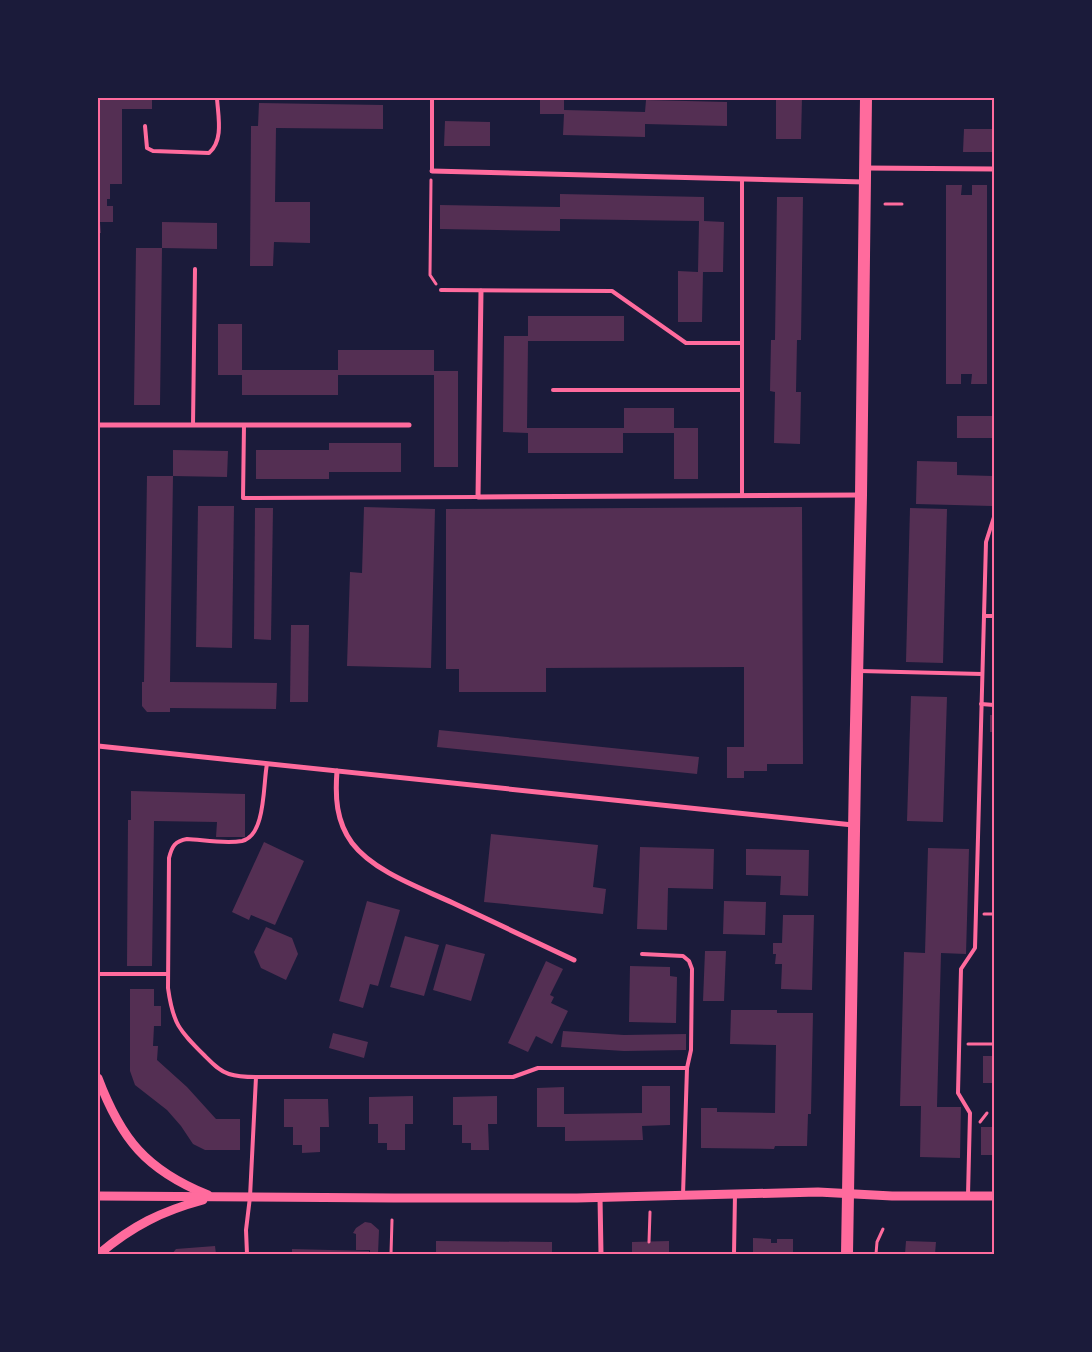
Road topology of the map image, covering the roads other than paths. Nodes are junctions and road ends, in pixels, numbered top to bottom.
1 (217, 98) edge
2 (432, 98) edge
3 (866, 98) edge
4 (145, 126) dead end
5 (866, 168) junction
6 (994, 169) edge
7 (432, 172) joint
8 (742, 179) junction
9 (866, 182) junction
10 (195, 269) dead end
11 (441, 290) road end
12 (480, 291) junction
13 (742, 343) junction
14 (553, 390) dead end
15 (742, 390) junction
16 (98, 425) edge
17 (193, 425) junction
18 (244, 425) junction
19 (409, 425) dead end
20 (861, 495) junction
21 (742, 496) junction
22 (478, 497) junction
23 (994, 517) edge
24 (984, 616) junction
25 (994, 616) edge
26 (856, 671) junction
27 (982, 674) junction
28 (981, 704) junction
29 (994, 705) edge
30 (98, 746) edge
31 (267, 764) junction
32 (336, 771) junction
33 (854, 825) junction
34 (642, 954) dead end
35 (574, 960) dead end
36 (98, 974) edge
37 (168, 974) junction
38 (687, 1068) junction
39 (256, 1077) junction
40 (98, 1078) edge
41 (848, 1193) junction
42 (735, 1194) junction
43 (683, 1195) junction
44 (98, 1196) edge
45 (968, 1196) junction
46 (994, 1196) edge
47 (213, 1197) junction
48 (250, 1197) junction
49 (600, 1197) junction
50 (99, 1254) edge
51 (247, 1254) edge
52 (601, 1254) edge
53 (734, 1254) edge
54 (847, 1254) edge

1 - 4 lane
2 - 7 lane
3 - 5 main road
5 - 6 street
5 - 9 main road
7 - 8 street
8 - 9 street
8 - 13 lane
9 - 20 main road
10 - 17 lane
11 - 12 lane
12 - 13 lane
12 - 22 street
13 - 15 lane
14 - 15 lane
15 - 21 lane
16 - 17 street
17 - 18 street
18 - 19 street
18 - 22 lane
20 - 21 street
20 - 26 main road
21 - 22 street
23 - 24 lane
24 - 25 lane
24 - 27 lane
26 - 27 lane
26 - 33 main road
27 - 28 lane
28 - 29 lane
28 - 45 lane
30 - 31 street
31 - 32 street
31 - 37 lane
32 - 33 street
32 - 35 street
33 - 41 main road
34 - 38 lane
36 - 37 lane
37 - 39 lane
38 - 39 lane
38 - 43 lane
39 - 48 lane
40 - 47 street
41 - 42 street
41 - 45 street
41 - 54 main road
42 - 43 street
42 - 53 lane
43 - 49 street
44 - 47 street
45 - 46 street
47 - 48 street
47 - 50 street
48 - 49 street
48 - 51 lane
49 - 52 street

